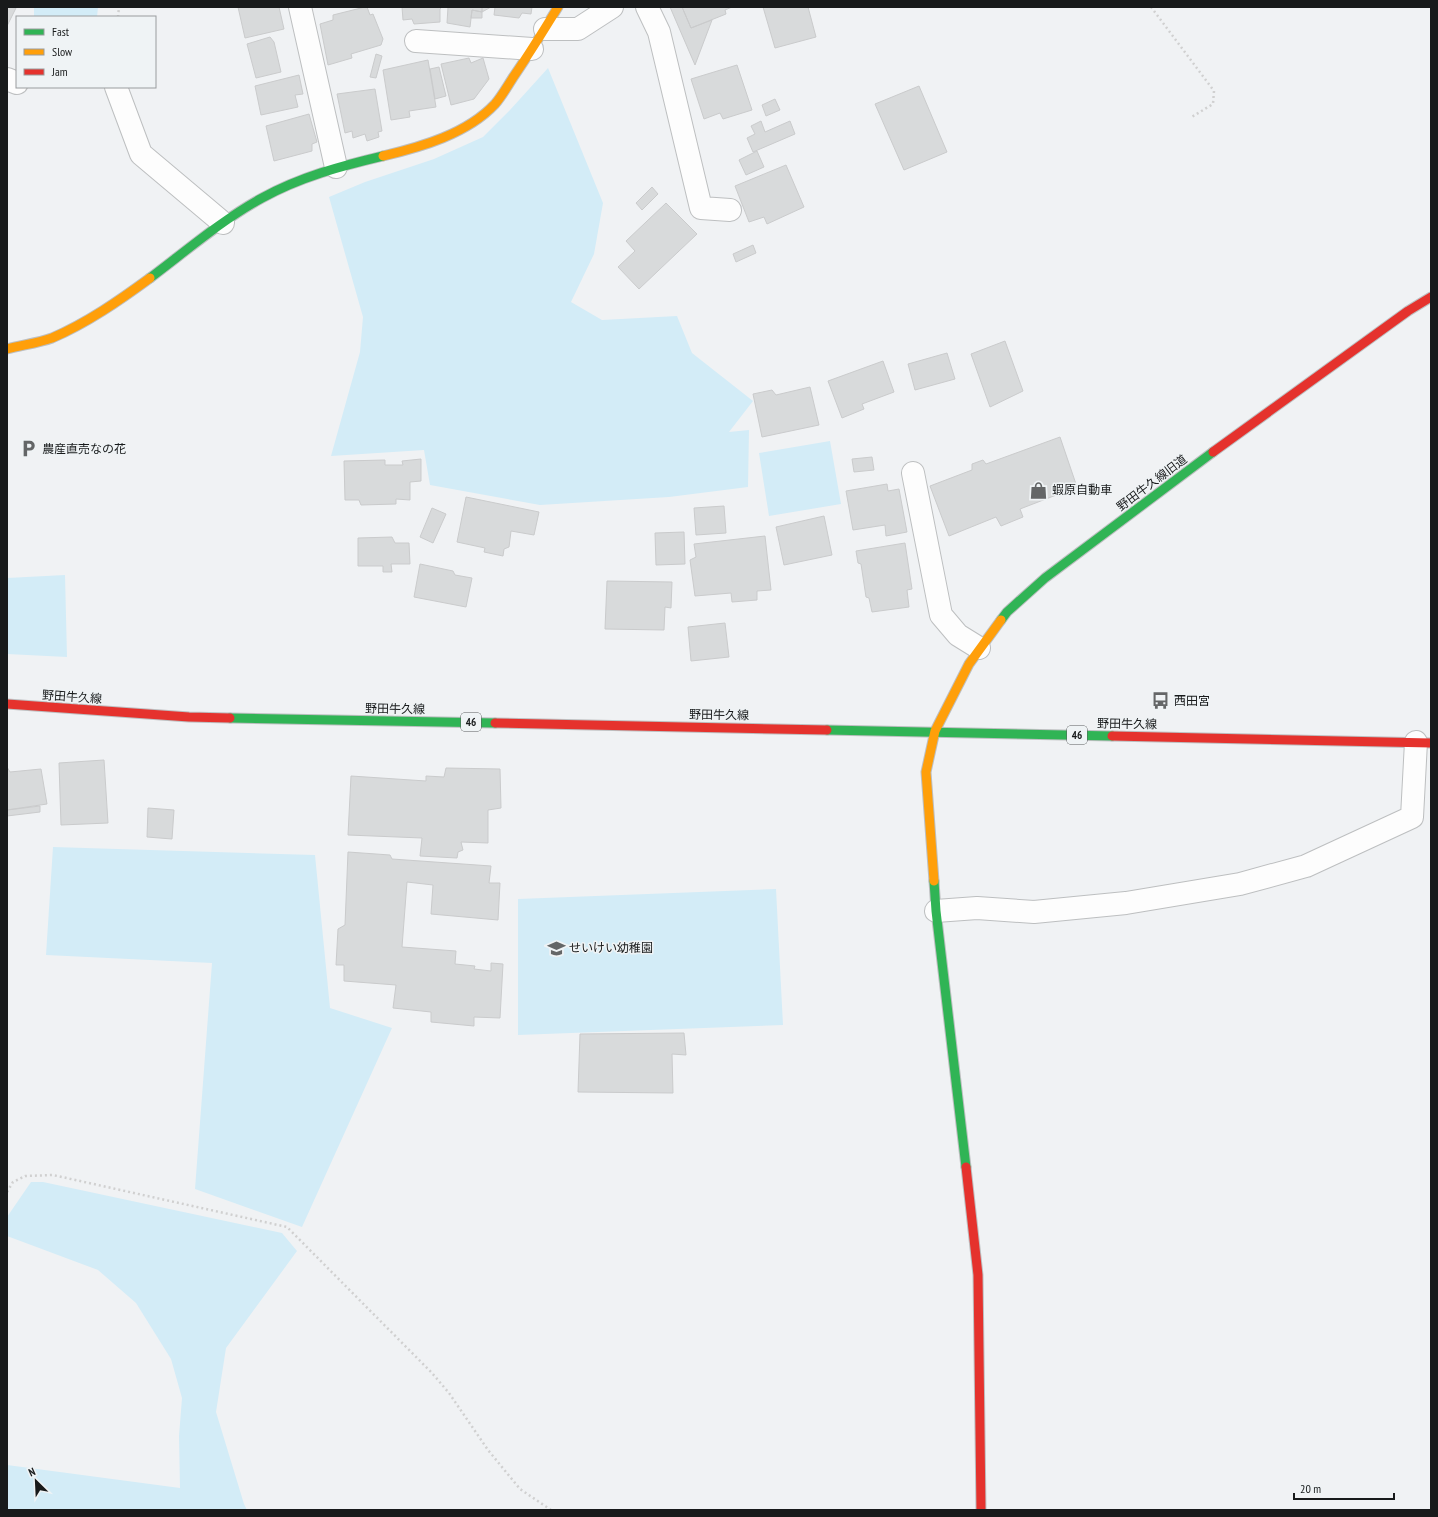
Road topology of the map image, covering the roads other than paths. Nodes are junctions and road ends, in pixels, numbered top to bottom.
1 (300, 7) edge
2 (558, 7) edge
3 (612, 7) edge
4 (648, 7) edge
5 (545, 29) junction
6 (416, 41) dead end
7 (532, 49) junction
8 (116, 88) edge
9 (336, 167) junction
10 (730, 210) dead end
11 (223, 223) junction
12 (1431, 297) edge
13 (7, 349) edge
14 (913, 473) dead end
15 (979, 648) junction
16 (7, 704) edge
17 (935, 731) junction
18 (1424, 742) edge
19 (936, 911) junction
20 (981, 1510) edge

1 - 9 street
2 - 5 street
3 - 5 street
4 - 10 street
5 - 7 street
6 - 7 street
7 - 9 street
8 - 11 street
9 - 11 street
11 - 13 street
12 - 15 street, 野田牛久線旧道
14 - 15 street
15 - 17 street, 野田牛久線旧道
16 - 17 street, 野田牛久線 / 46
17 - 18 street, 野田牛久線 / 46
17 - 19 street, 野田牛久線旧道
18 - 19 street
19 - 20 street, 野田牛久線旧道

